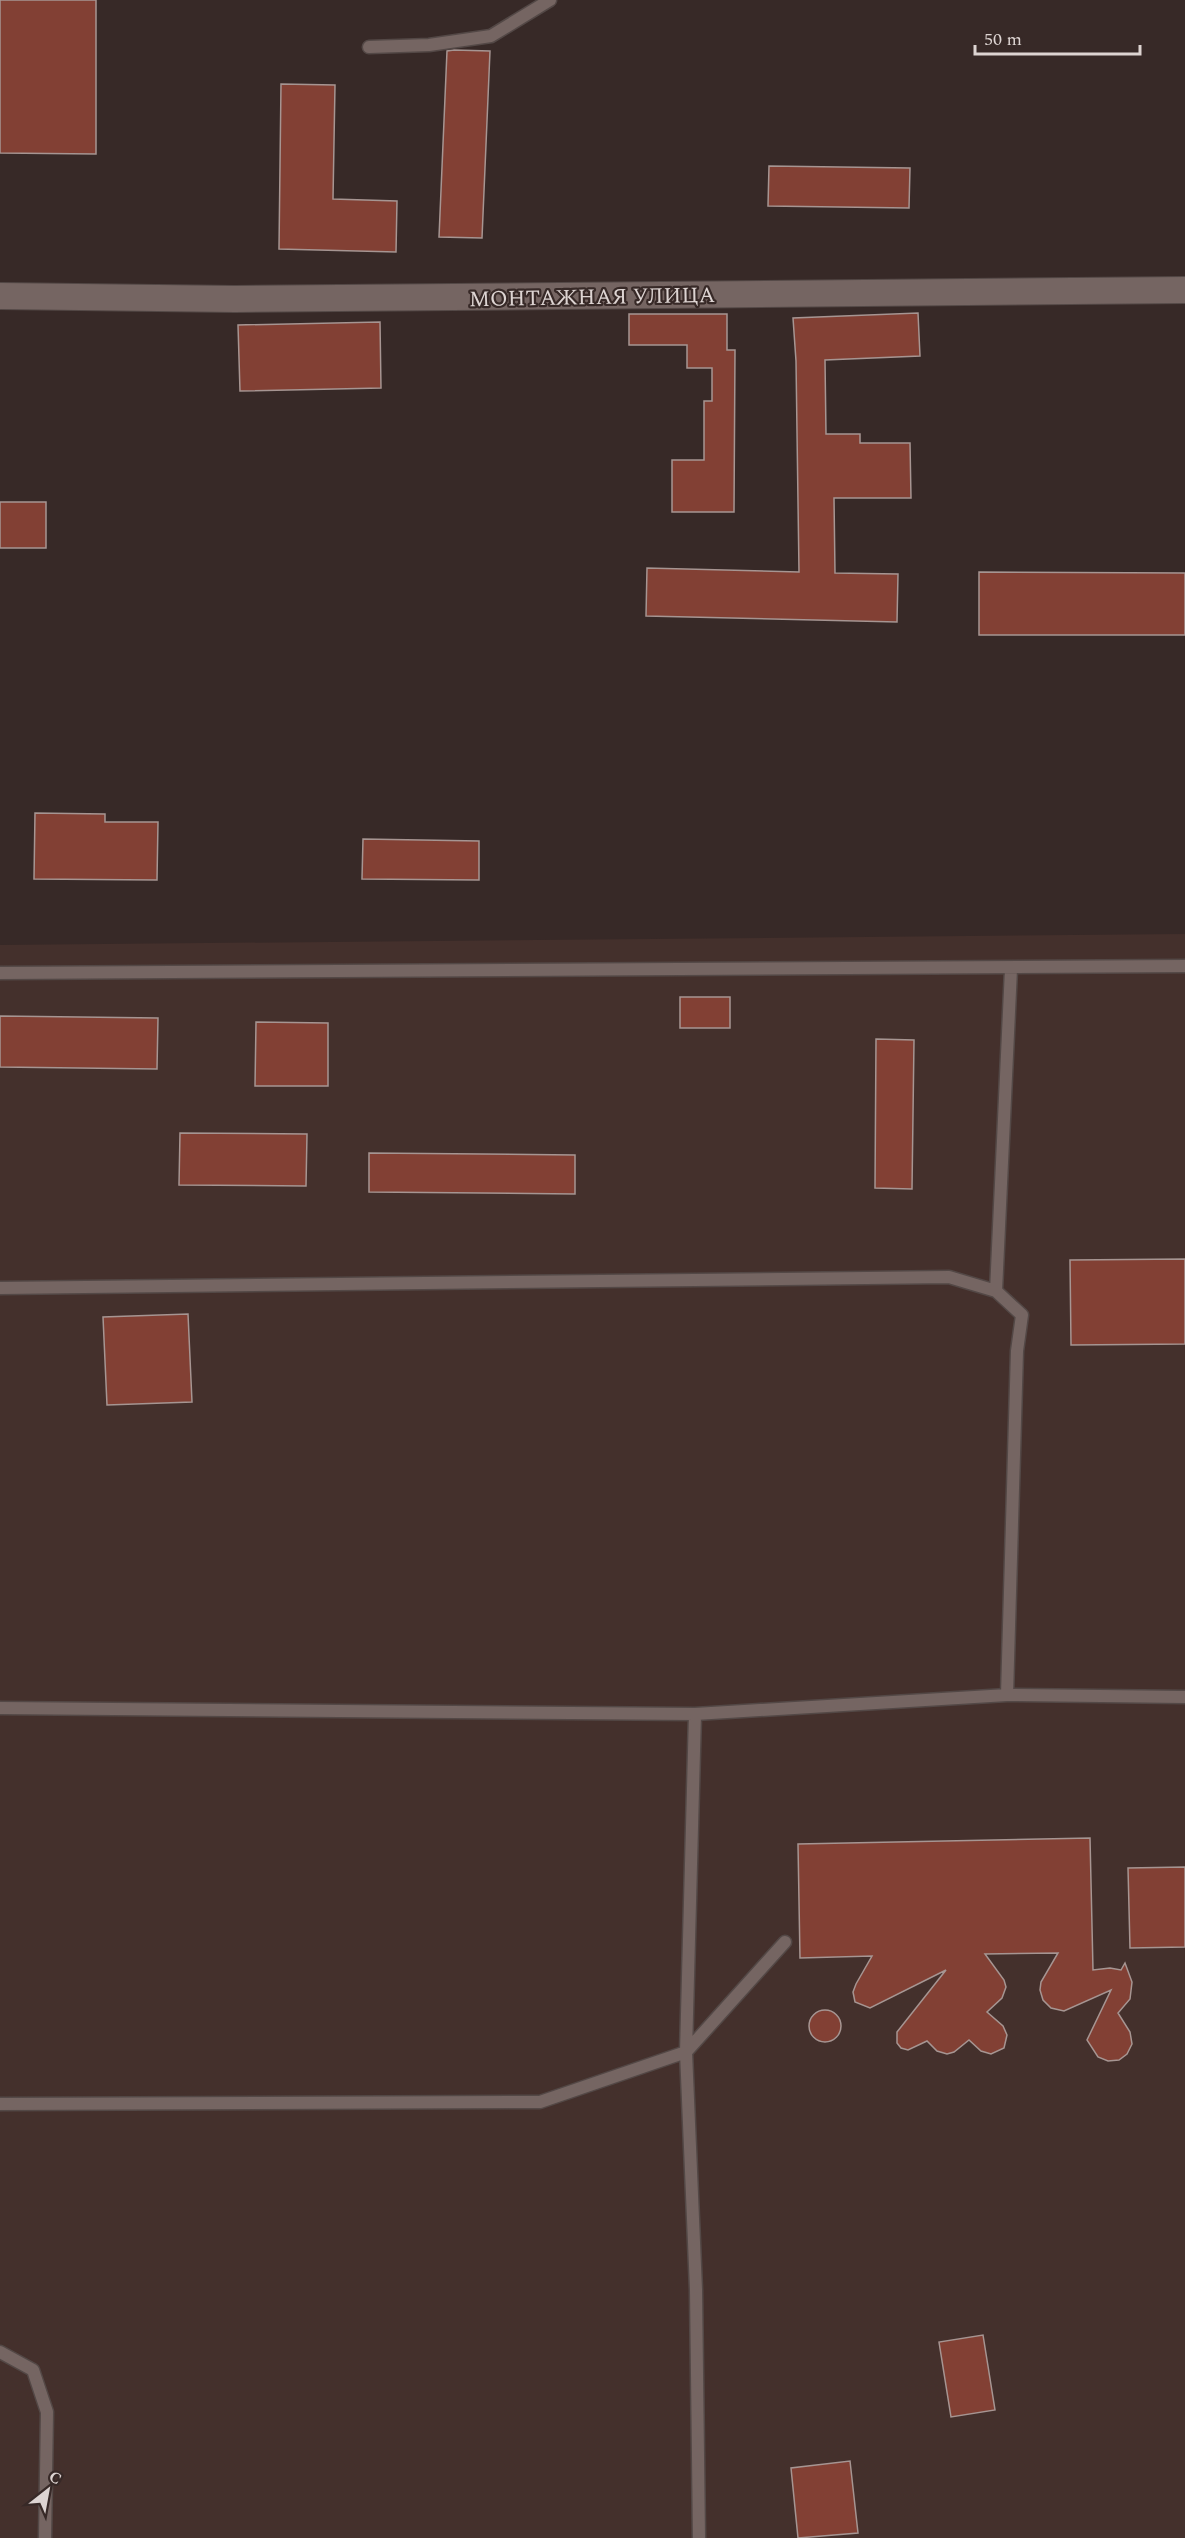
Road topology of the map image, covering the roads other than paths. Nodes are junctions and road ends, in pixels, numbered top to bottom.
1 (550, 0) edge
2 (369, 47) dead end
3 (1185, 290) edge
4 (0, 296) edge
5 (1185, 966) edge
6 (1011, 969) junction
7 (0, 973) edge
8 (0, 1287) edge
9 (996, 1291) junction
10 (1007, 1695) junction
11 (1185, 1697) edge
12 (0, 1708) edge
13 (695, 1714) junction
14 (785, 1942) dead end
15 (686, 2052) junction
16 (0, 2104) edge
17 (0, 2352) edge
18 (45, 2538) edge
19 (699, 2538) edge

1 - 2 lane
3 - 4 street, МОНТАЖНАЯ УЛИЦА
5 - 6 lane
6 - 7 lane
6 - 9 lane
8 - 9 lane
9 - 10 lane
10 - 11 lane
10 - 13 lane
12 - 13 lane
13 - 15 lane
14 - 15 lane
15 - 16 lane
15 - 19 lane
17 - 18 lane

